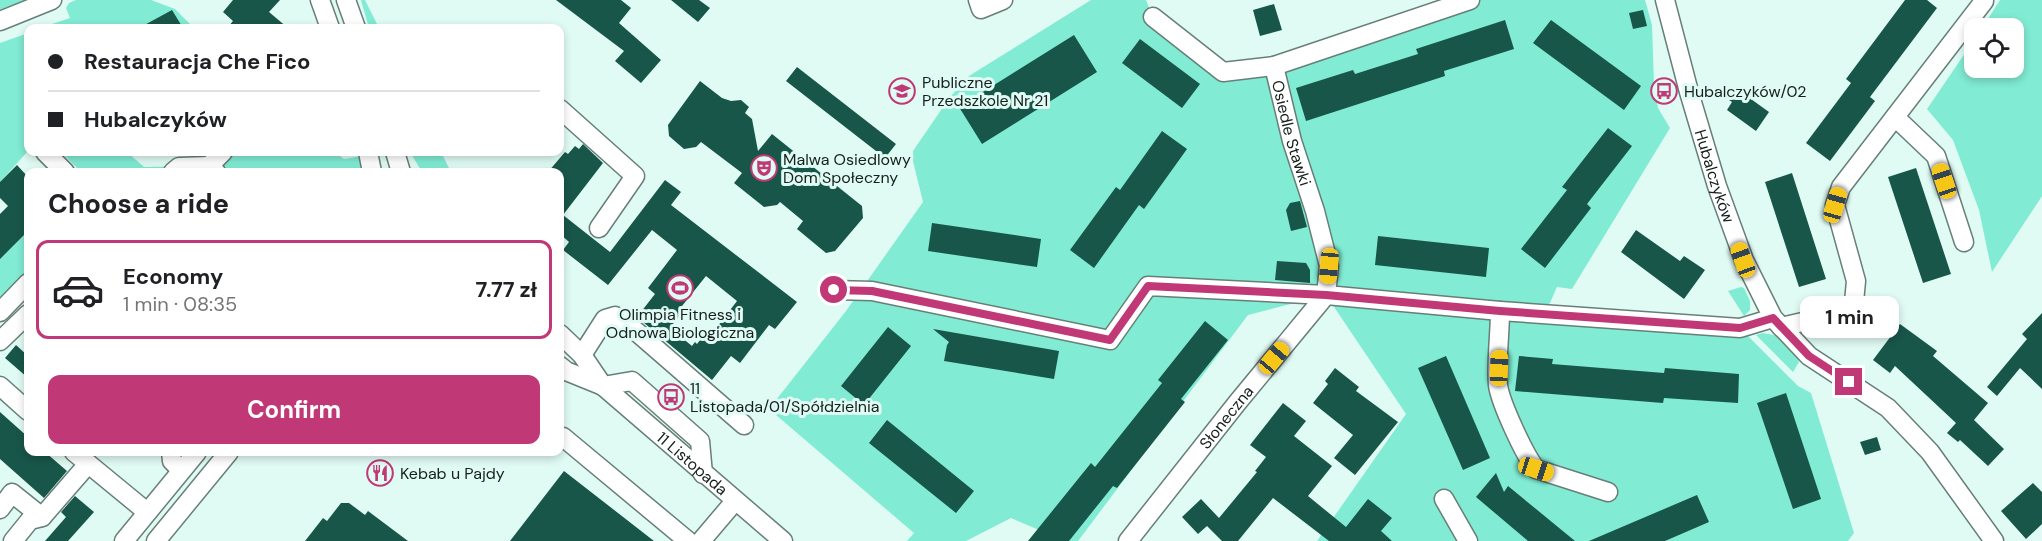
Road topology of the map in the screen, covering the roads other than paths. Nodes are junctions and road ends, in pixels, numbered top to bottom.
1 (52, 0) edge
2 (320, 0) edge
3 (346, 0) edge
4 (978, 0) edge
5 (1003, 0) edge
6 (1470, 0) edge
7 (1665, 0) edge
8 (1984, 1) edge
9 (1153, 17) dead end
10 (0, 21) edge
11 (329, 24) edge
12 (355, 24) edge
13 (1274, 66) junction
14 (564, 113) edge
15 (1895, 117) junction
16 (49, 156) edge
17 (61, 168) edge
18 (178, 168) edge
19 (196, 168) edge
20 (599, 228) dead end
21 (1964, 242) dead end
22 (24, 287) edge
23 (834, 290) dead end
24 (1326, 295) junction
25 (1500, 311) junction
26 (0, 312) edge
27 (24, 318) edge
28 (1777, 322) junction
29 (564, 338) edge
30 (0, 341) edge
31 (582, 355) junction
32 (564, 369) edge
33 (0, 386) edge
34 (603, 386) junction
35 (24, 407) edge
36 (744, 424) dead end
37 (564, 438) edge
38 (79, 456) edge
39 (171, 456) edge
40 (193, 456) edge
41 (227, 456) edge
42 (88, 464) junction
43 (181, 470) junction
44 (6, 488) edge
45 (1608, 492) dead end
46 (1444, 499) dead end
47 (735, 501) junction
48 (0, 509) edge
49 (147, 512) junction
50 (42, 517) junction
51 (12, 541) edge
52 (124, 541) edge
53 (156, 541) edge
54 (688, 541) edge
55 (701, 541) edge
56 (783, 541) edge
57 (1128, 541) edge
58 (1468, 541) edge
59 (1994, 541) edge

1 - 10 street
2 - 11 street
3 - 12 street
4 - 5 street
6 - 13 street, Osiedle Stawki
7 - 28 street, Hubalczyków
8 - 15 street
9 - 13 street
13 - 24 street, Osiedle Stawki
14 - 20 street
15 - 21 street
15 - 28 street
16 - 17 street
18 - 19 street
22 - 26 street
23 - 24 street
24 - 25 street
24 - 57 street, Słoneczna
25 - 28 street
25 - 45 street
27 - 30 street
28 - 59 street, Hubalczyków
29 - 31 street, 11 Listopada
31 - 34 street, 11 Listopada
31 - 36 street
32 - 34 street, 11 Listopada
33 - 35 street
34 - 47 street, 11 Listopada
37 - 54 street
38 - 42 street
39 - 43 street
40 - 43 street
41 - 53 street
42 - 49 street
42 - 50 street
43 - 49 street
44 - 48 street
44 - 50 street
46 - 58 street
47 - 55 street
47 - 56 street, 11 Listopada
49 - 52 street
50 - 51 street

